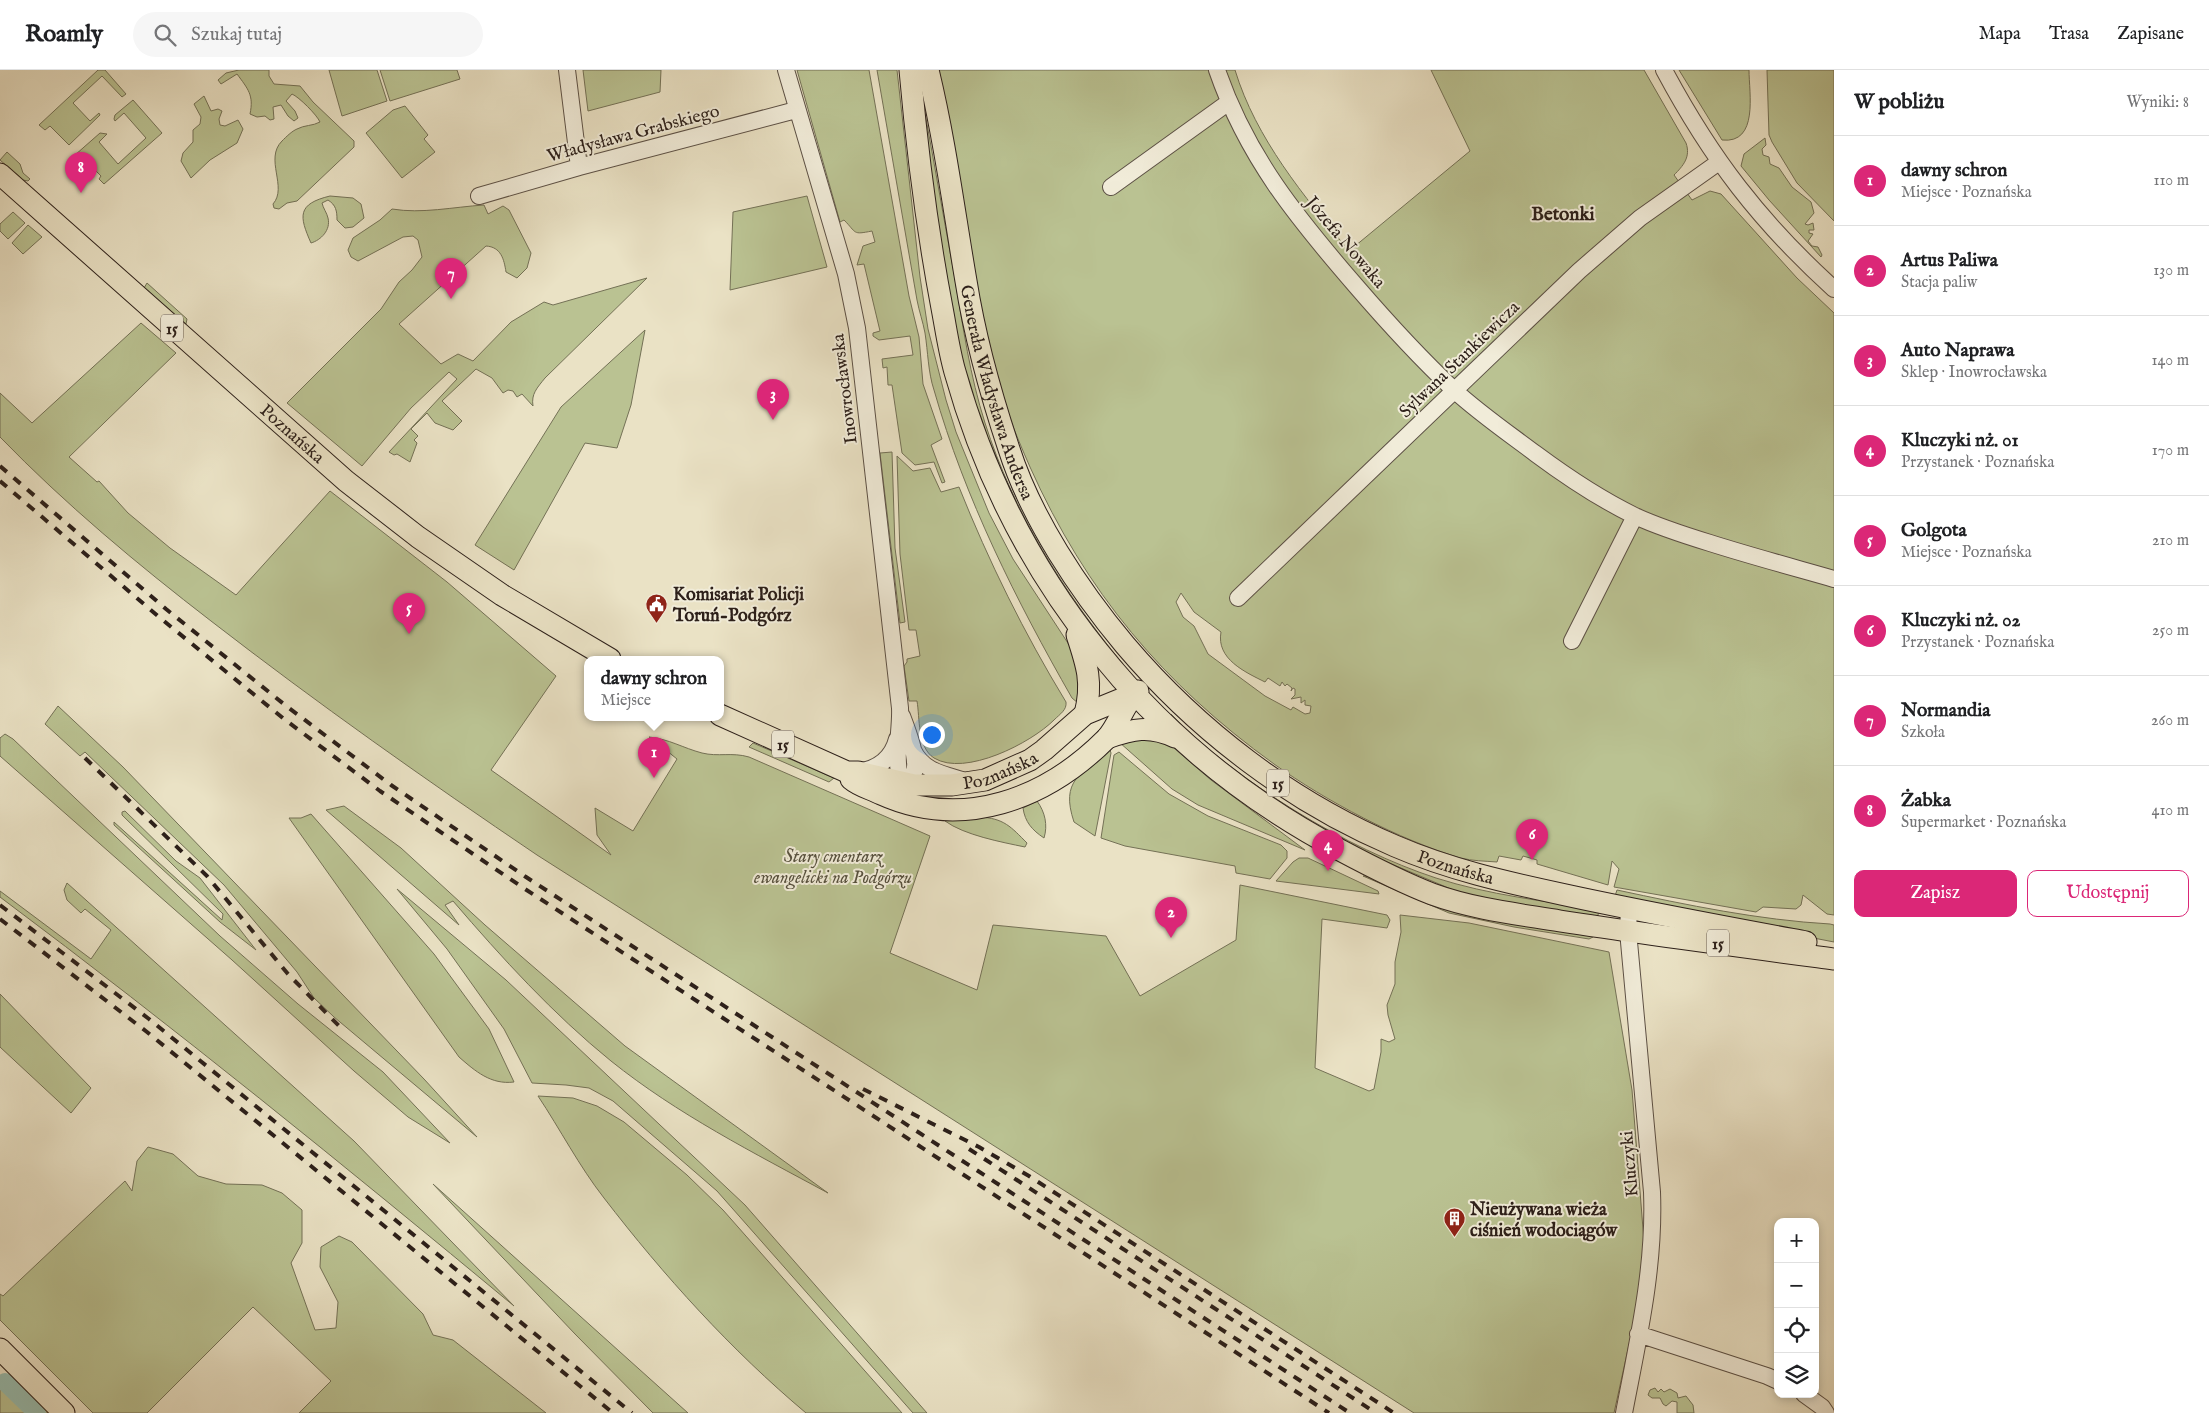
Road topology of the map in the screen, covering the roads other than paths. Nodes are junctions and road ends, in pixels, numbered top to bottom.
1 (567, 70) edge
2 (786, 70) edge
3 (910, 70) edge
4 (928, 70) edge
5 (1217, 70) edge
6 (1664, 70) edge
7 (1229, 102) junction
8 (796, 110) junction
9 (1719, 162) junction
10 (580, 167) junction
11 (0, 174) edge
12 (1111, 187) dead end
13 (479, 196) dead end
14 (1834, 289) edge
15 (1454, 390) junction
16 (1635, 516) junction
17 (1834, 579) edge
18 (1238, 598) dead end
19 (1062, 606) junction
20 (1572, 641) dead end
21 (605, 656) edge
22 (1154, 677) junction
23 (1134, 694) junction
24 (900, 712) junction
25 (1085, 714) junction
26 (724, 717) edge
27 (898, 734) junction
28 (1107, 738) junction
29 (1182, 741) junction
30 (912, 746) junction
31 (852, 772) junction
32 (972, 783) junction
33 (902, 792) junction
34 (1629, 909) junction
35 (1628, 930) junction
36 (1834, 946) edge
37 (1834, 959) edge
38 (1638, 1334) junction
39 (0, 1349) edge
40 (1774, 1379) edge
41 (1810, 1398) edge
42 (64, 1413) edge
43 (1624, 1413) edge
44 (1826, 1413) edge

1 - 10 street
2 - 8 street, Inowrocławska
3 - 19 main road, Generała Władysława Andersa
4 - 22 main road, Generała Władysława Andersa
5 - 7 street, Józefa Nowaka
6 - 9 street
7 - 12 street
7 - 15 street, Józefa Nowaka
8 - 10 street, Władysława Grabskiego
8 - 24 street, Inowrocławska
9 - 14 street
9 - 15 street, Sylwana Stankiewicza
10 - 13 street, Władysława Grabskiego
11 - 21 main road, Poznańska / 15
15 - 16 street, Józefa Nowaka
15 - 18 street, Sylwana Stankiewicza
16 - 17 street, Józefa Nowaka
16 - 20 street
19 - 23 main road, Generała Władysława Andersa
19 - 25 main road, Generała Władysława Andersa
22 - 23 main road, Poznańska / 15
22 - 34 main road, Poznańska / 15
23 - 25 main road, Poznańska / 15
23 - 28 main road, Poznańska / 15
23 - 29 main road, Poznańska / 15
24 - 27 street
24 - 30 street
25 - 32 main road, Poznańska / 15
26 - 31 main road, Poznańska / 15
27 - 31 street
27 - 33 street
28 - 29 main road, Poznańska / 15
28 - 33 main road, Poznańska / 15
29 - 35 main road, Poznańska / 15
30 - 32 street
30 - 33 street
31 - 33 main road, Poznańska / 15
32 - 33 main road, Poznańska / 15
34 - 35 street, Kluczyki
34 - 36 main road, Poznańska / 15
35 - 37 main road, Poznańska / 15
35 - 38 street, Kluczyki
38 - 40 street
38 - 43 street, Kluczyki
39 - 42 main road
41 - 44 street

